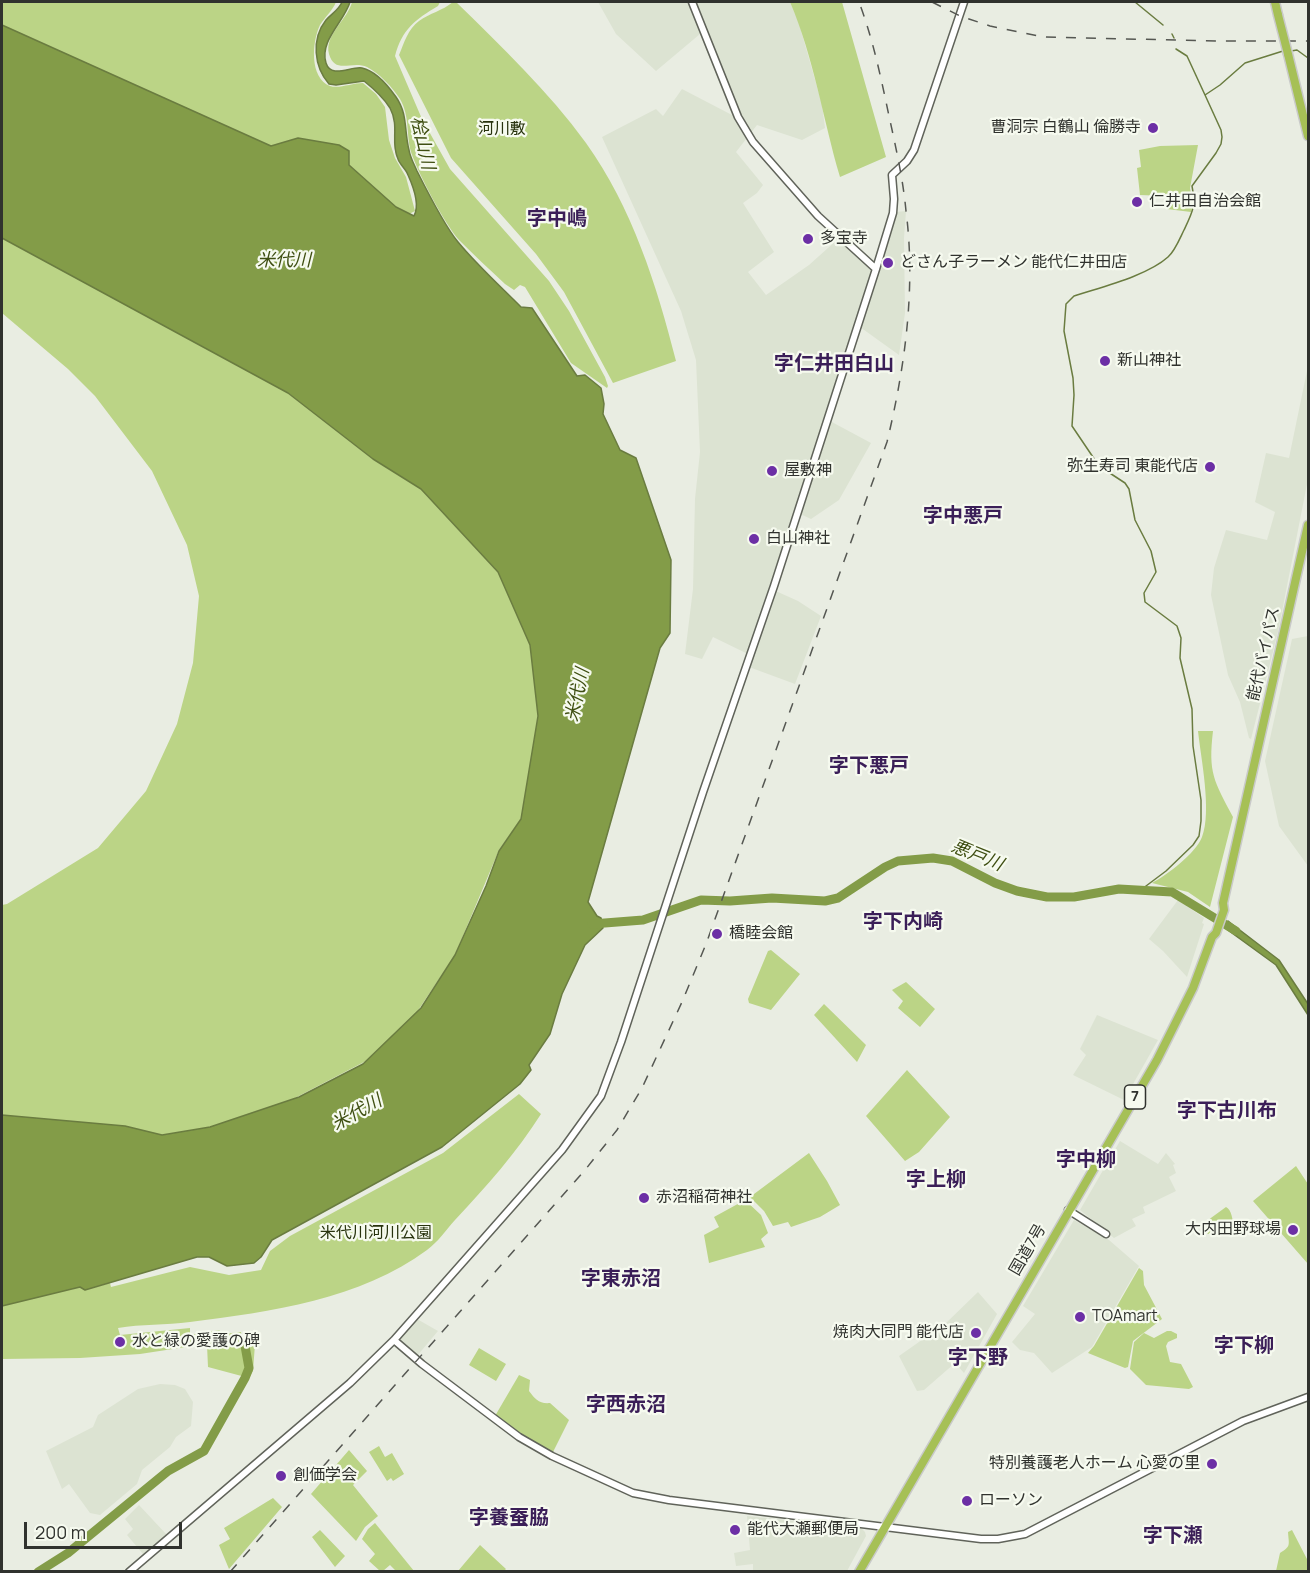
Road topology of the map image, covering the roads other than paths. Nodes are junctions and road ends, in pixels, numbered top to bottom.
1 (692, 2) edge
2 (964, 2) edge
3 (1275, 2) edge
4 (1308, 136) edge
5 (876, 268) junction
6 (1308, 525) edge
7 (1249, 790) joint
8 (1068, 1210) junction
9 (1106, 1234) dead end
10 (394, 1340) junction
11 (1308, 1397) edge
12 (883, 1528) junction
13 (129, 1572) edge
14 (859, 1572) edge

1 - 5 street
2 - 5 street
3 - 4 highway, bridge
5 - 10 street
6 - 7 highway, 能代バイパス / 7
7 - 8 highway, 国道7号 / 7
8 - 9 street
8 - 12 highway, 国道7号 / 7
10 - 12 street
10 - 13 street
11 - 12 street
12 - 14 highway, 国道7号 / 7

